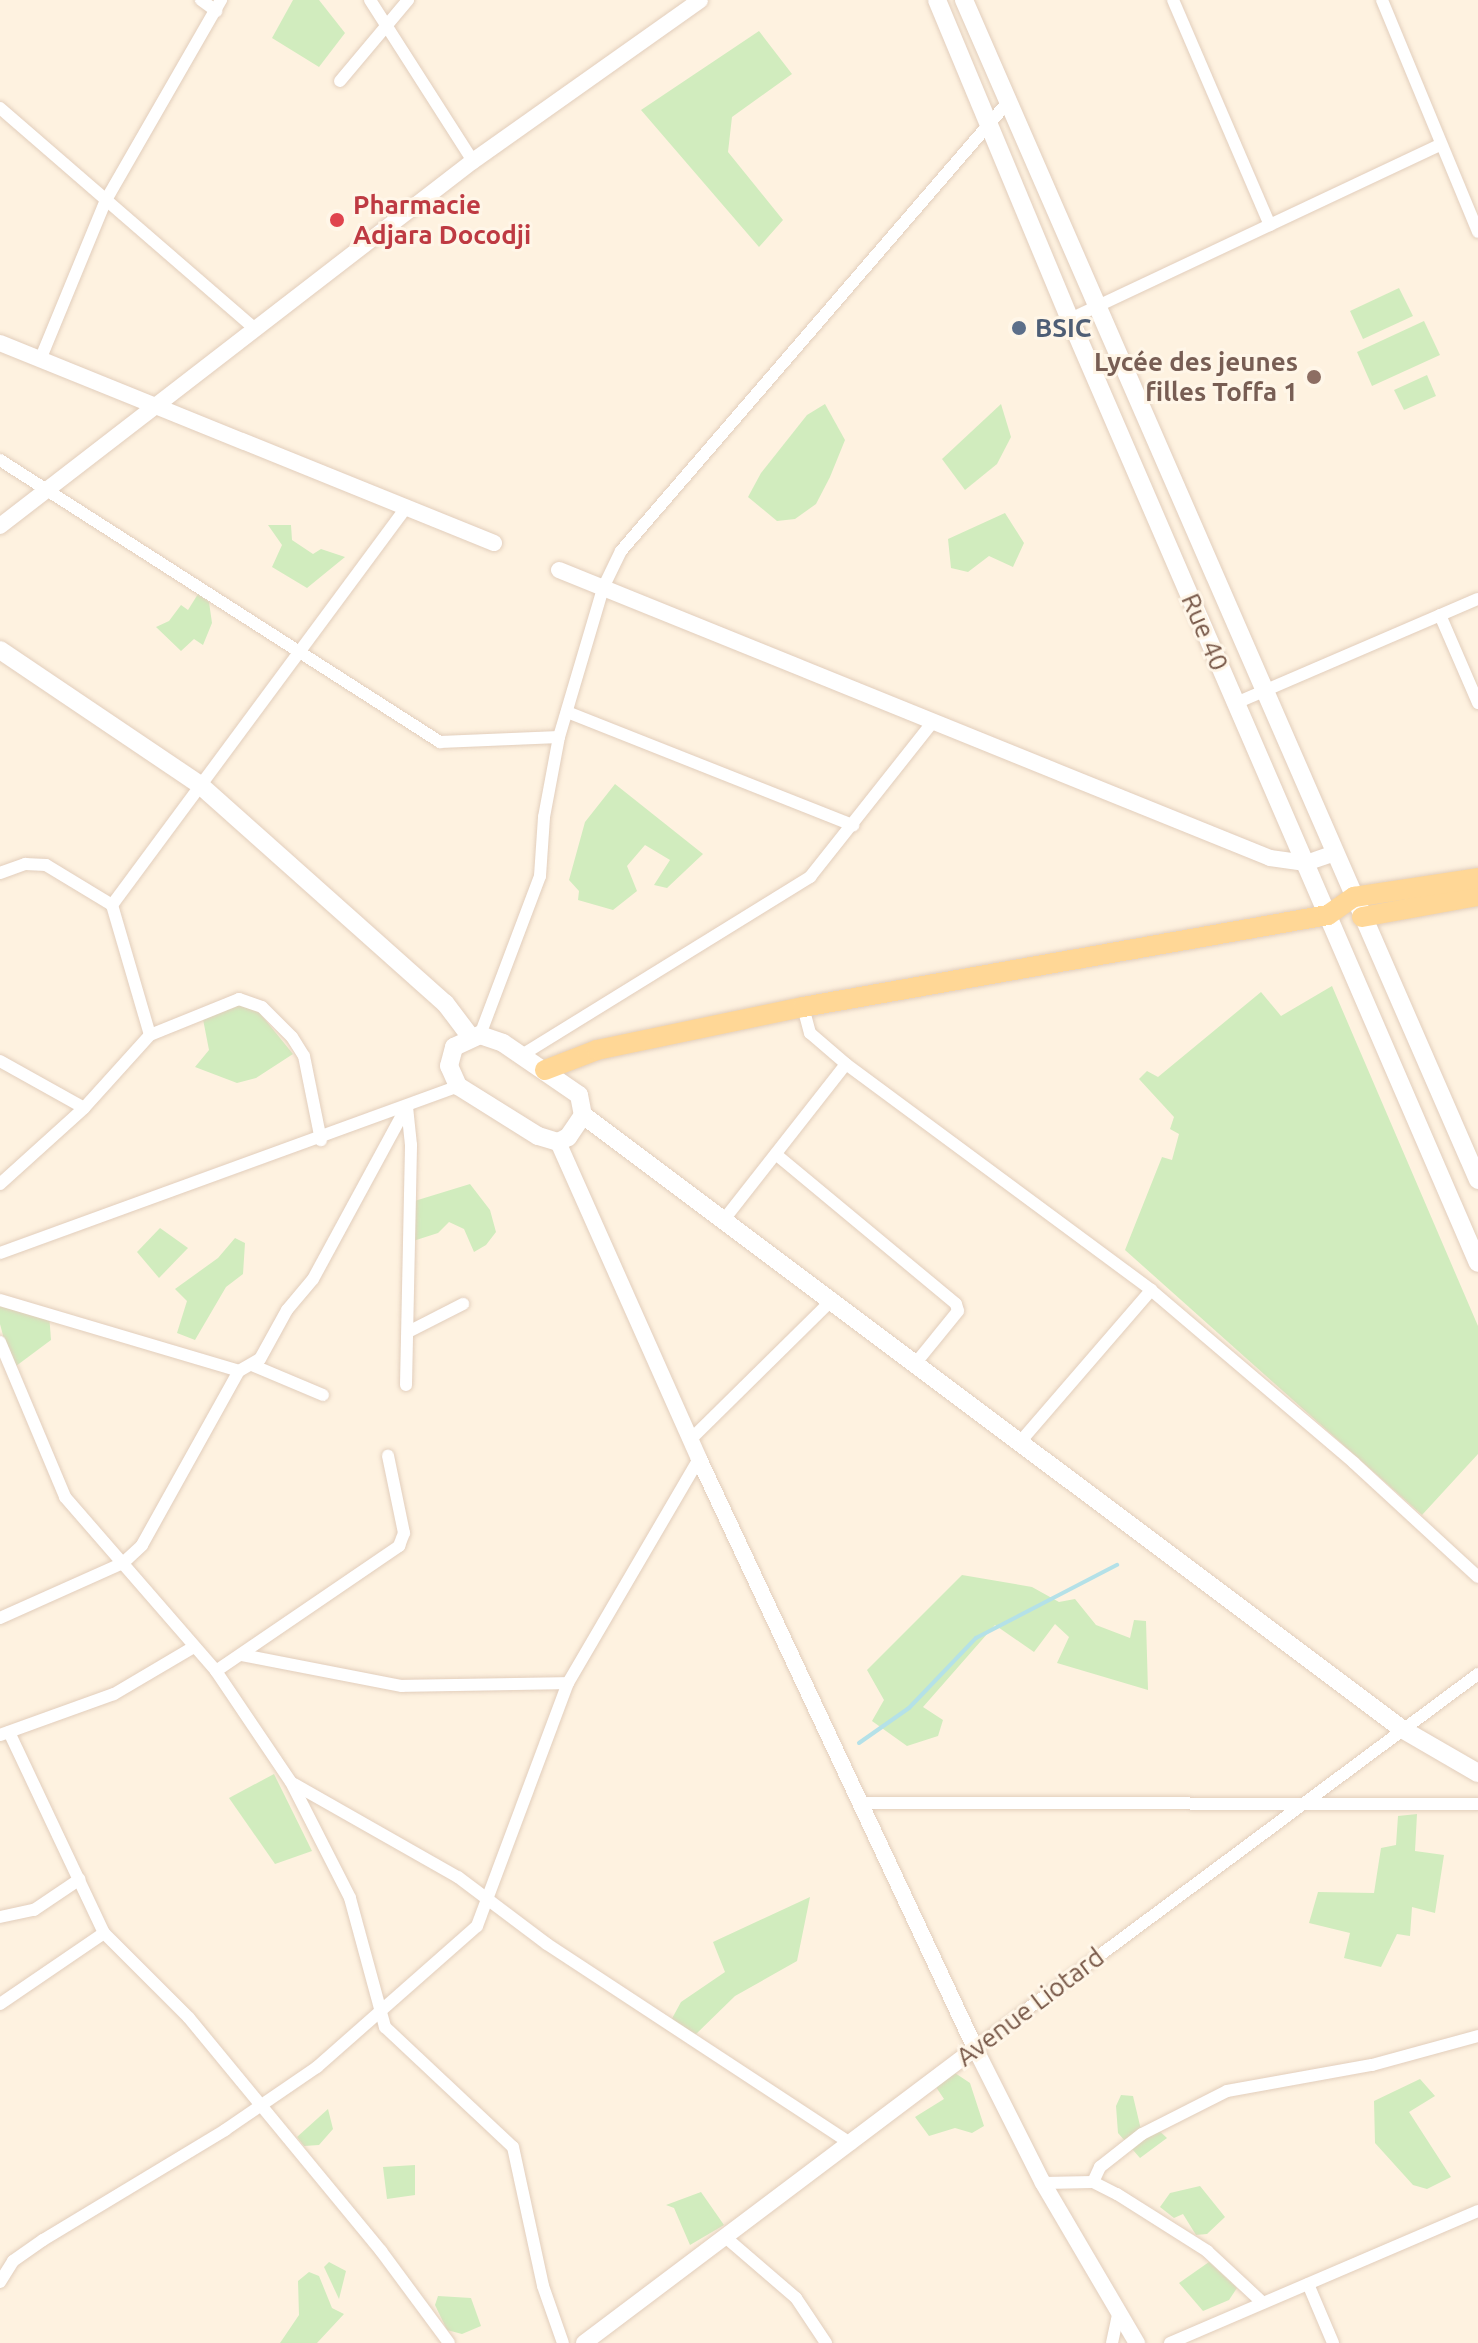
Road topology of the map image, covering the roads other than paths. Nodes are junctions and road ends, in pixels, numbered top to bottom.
1 (201, 0) edge
2 (370, 0) edge
3 (408, 0) edge
4 (700, 0) edge
5 (937, 0) edge
6 (964, 0) edge
7 (1173, 0) edge
8 (1382, 0) edge
9 (218, 6) edge
10 (385, 21) junction
11 (340, 81) dead end
12 (1008, 102) junction
13 (0, 108) edge
14 (988, 126) junction
15 (1440, 145) junction
16 (473, 161) junction
17 (106, 200) junction
18 (1270, 225) junction
19 (1478, 232) edge
20 (1094, 308) junction
21 (1070, 319) junction
22 (255, 329) junction
23 (0, 343) edge
24 (40, 360) junction
25 (153, 408) junction
26 (0, 460) edge
27 (47, 489) junction
28 (406, 508) junction
29 (0, 526) edge
30 (494, 543) dead end
31 (559, 570) dead end
32 (603, 588) junction
33 (1478, 599) edge
34 (1440, 615) junction
35 (0, 650) edge
36 (300, 651) junction
37 (1263, 691) junction
38 (1236, 703) junction
39 (1478, 703) edge
40 (567, 712) junction
41 (933, 722) junction
42 (559, 737) junction
43 (200, 785) junction
44 (853, 825) junction
45 (1335, 853) junction
46 (1306, 863) junction
47 (0, 873) edge
48 (1478, 878) edge
49 (1478, 896) edge
50 (1354, 897) junction
51 (112, 905) junction
52 (1328, 915) junction
53 (1362, 917) junction
54 (803, 1007) junction
55 (150, 1035) junction
56 (475, 1035) junction
57 (522, 1055) junction
58 (0, 1061) edge
59 (846, 1064) junction
60 (545, 1070) junction
61 (458, 1086) junction
62 (407, 1106) junction
63 (84, 1108) junction
64 (583, 1115) junction
65 (321, 1140) junction
66 (558, 1142) junction
67 (778, 1156) junction
68 (1478, 1180) edge
69 (0, 1184) edge
70 (726, 1217) junction
71 (0, 1253) edge
72 (1478, 1263) edge
73 (1151, 1290) junction
74 (833, 1299) junction
75 (0, 1300) edge
76 (463, 1304) dead end
77 (408, 1332) junction
78 (0, 1342) edge
79 (915, 1364) junction
80 (252, 1365) junction
81 (239, 1371) junction
82 (406, 1385) dead end
83 (323, 1395) dead end
84 (692, 1438) junction
85 (1020, 1442) junction
86 (388, 1456) dead end
87 (699, 1459) junction
88 (123, 1563) junction
89 (1478, 1577) edge
90 (0, 1618) edge
91 (192, 1648) junction
92 (242, 1655) junction
93 (216, 1671) junction
94 (1478, 1674) edge
95 (568, 1683) junction
96 (1402, 1729) junction
97 (4, 1733) edge
98 (1478, 1773) edge
99 (291, 1782) junction
100 (865, 1803) junction
101 (1305, 1803) junction
102 (1478, 1804) edge
103 (80, 1879) junction
104 (490, 1899) junction
105 (0, 1917) edge
106 (104, 1933) junction
107 (0, 2004) edge
108 (381, 2011) junction
109 (1478, 2036) edge
110 (975, 2048) junction
111 (259, 2105) junction
112 (851, 2144) junction
113 (1093, 2182) junction
114 (1043, 2183) junction
115 (1477, 2213) edge
116 (724, 2236) junction
117 (0, 2282) edge
118 (1308, 2284) junction
119 (1263, 2303) junction
120 (1119, 2311) junction
121 (449, 2343) edge
122 (563, 2343) edge
123 (584, 2343) edge
124 (826, 2343) edge
125 (1112, 2343) edge
126 (1137, 2343) edge
127 (1170, 2343) edge
128 (1333, 2343) edge

1 - 9 street
2 - 10 street
3 - 10 street
4 - 16 street
5 - 14 main road, Rue 40
6 - 12 main road, Rue 40
7 - 18 street
8 - 15 street
9 - 17 street
10 - 11 street
10 - 16 street
12 - 14 street
12 - 20 main road, Rue 40
13 - 17 street
14 - 21 main road, Rue 40
14 - 32 street
15 - 18 street
15 - 19 street
16 - 22 street
17 - 22 street
17 - 24 street
18 - 20 street
20 - 21 street
20 - 37 main road, Rue 40
21 - 38 main road, Rue 40
22 - 25 street
23 - 24 street
24 - 25 street
25 - 27 street
25 - 28 street
26 - 27 street
27 - 29 street
27 - 36 street
28 - 30 street
28 - 36 street
31 - 32 street
32 - 40 street
32 - 41 street
33 - 34 street
34 - 37 street
34 - 39 street
35 - 43 main road
36 - 42 street
36 - 43 street
37 - 38 street
37 - 45 main road, Rue 40
38 - 46 main road, Rue 40
40 - 42 street
40 - 44 street
41 - 44 street
41 - 46 street
42 - 56 street
43 - 51 street
43 - 56 main road
44 - 57 street
45 - 46 street
45 - 50 main road, Rue 40
46 - 52 main road, Rue 40
47 - 51 street
48 - 50 main road
49 - 53 main road
50 - 52 main road
50 - 53 main road, Rue 40
51 - 55 street
52 - 53 main road
52 - 54 main road
52 - 72 main road, Rue 40
53 - 68 main road, Rue 40
54 - 59 street
54 - 60 main road
55 - 63 street
55 - 65 street
56 - 57 main road
56 - 61 main road
57 - 60 main road
58 - 63 street
59 - 67 street
59 - 73 street
60 - 64 main road
61 - 62 street
61 - 66 main road
62 - 65 street
62 - 77 street
62 - 80 street
63 - 69 street
64 - 66 main road
64 - 70 main road
65 - 71 street
66 - 84 street
67 - 70 street
67 - 79 street
70 - 74 main road
73 - 85 street
73 - 89 street
74 - 79 main road
74 - 84 street
75 - 81 street
76 - 77 street
77 - 82 street
78 - 88 street
79 - 85 main road
80 - 81 street
80 - 83 street
81 - 88 street
84 - 87 street
85 - 96 main road
86 - 92 street
87 - 95 street
87 - 100 street
88 - 90 street
88 - 91 street
91 - 93 street
91 - 97 street
92 - 93 street
92 - 95 street
93 - 99 street
94 - 96 street, Avenue Liotard
95 - 104 street
96 - 98 main road
96 - 101 street, Avenue Liotard
97 - 103 street
99 - 104 street
99 - 108 street
100 - 101 street
100 - 110 street
101 - 102 street
101 - 110 street, Avenue Liotard
103 - 105 street
103 - 106 street
104 - 108 street
104 - 112 street
106 - 107 street
106 - 111 street
108 - 111 street
108 - 122 street
109 - 113 street
110 - 112 street, Avenue Liotard
110 - 114 street
111 - 117 street
111 - 121 street
112 - 116 street, Avenue Liotard
113 - 114 street
113 - 119 street
114 - 120 street
115 - 118 street
116 - 123 street, Avenue Liotard
116 - 124 street
118 - 119 street
118 - 128 street
119 - 127 street
120 - 125 street
120 - 126 street

